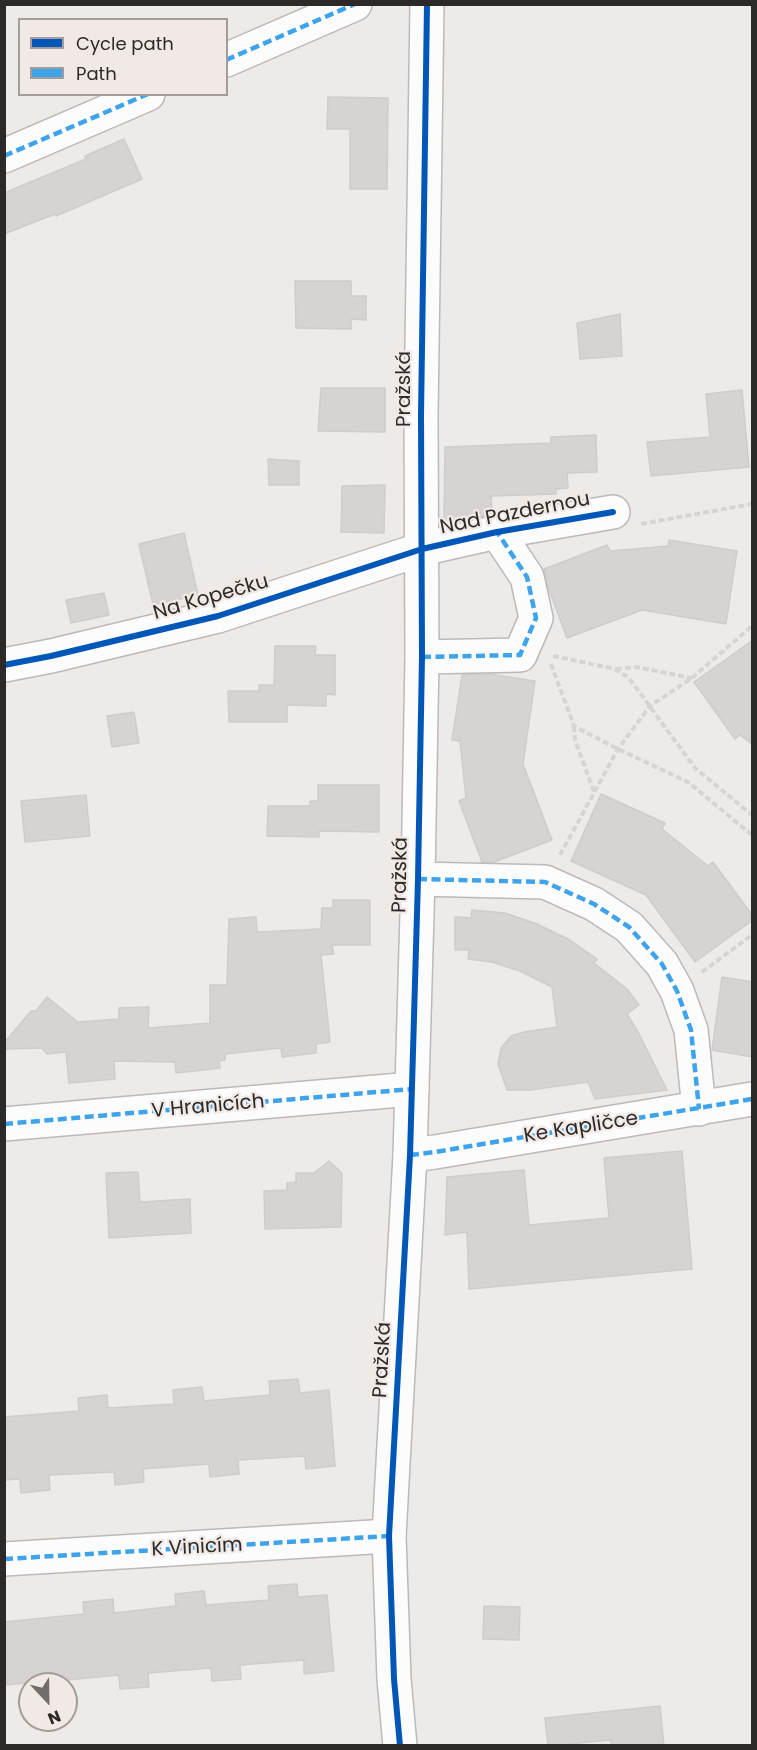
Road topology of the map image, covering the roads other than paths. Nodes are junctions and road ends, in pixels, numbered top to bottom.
1 (356, 4) edge
2 (427, 4) edge
3 (228, 59) edge
4 (143, 96) edge
5 (4, 156) edge
6 (613, 512) road end
7 (497, 532) junction
8 (422, 549) junction
9 (422, 657) junction
10 (4, 664) edge
11 (418, 879) junction
12 (412, 1089) junction
13 (753, 1099) edge
14 (699, 1108) junction
15 (4, 1124) edge
16 (410, 1155) junction
17 (389, 1536) junction
18 (4, 1559) edge
19 (400, 1746) edge

1 - 3 street
2 - 8 street, Pražská
4 - 5 street
6 - 7 street, Nad Pazdernou
7 - 8 street, Nad Pazdernou
7 - 9 street, Nad Pazdernou
8 - 9 street, Pražská
8 - 10 street, Na Kopečku
9 - 11 street, Pražská
11 - 12 street, Pražská
11 - 14 street
12 - 15 street, V Hranicích
12 - 16 street, Pražská
13 - 14 street, Ke Kapličce
14 - 16 street, Ke Kapličce
16 - 17 street, Pražská
17 - 18 street, K Vinicím
17 - 19 street, Pražská

